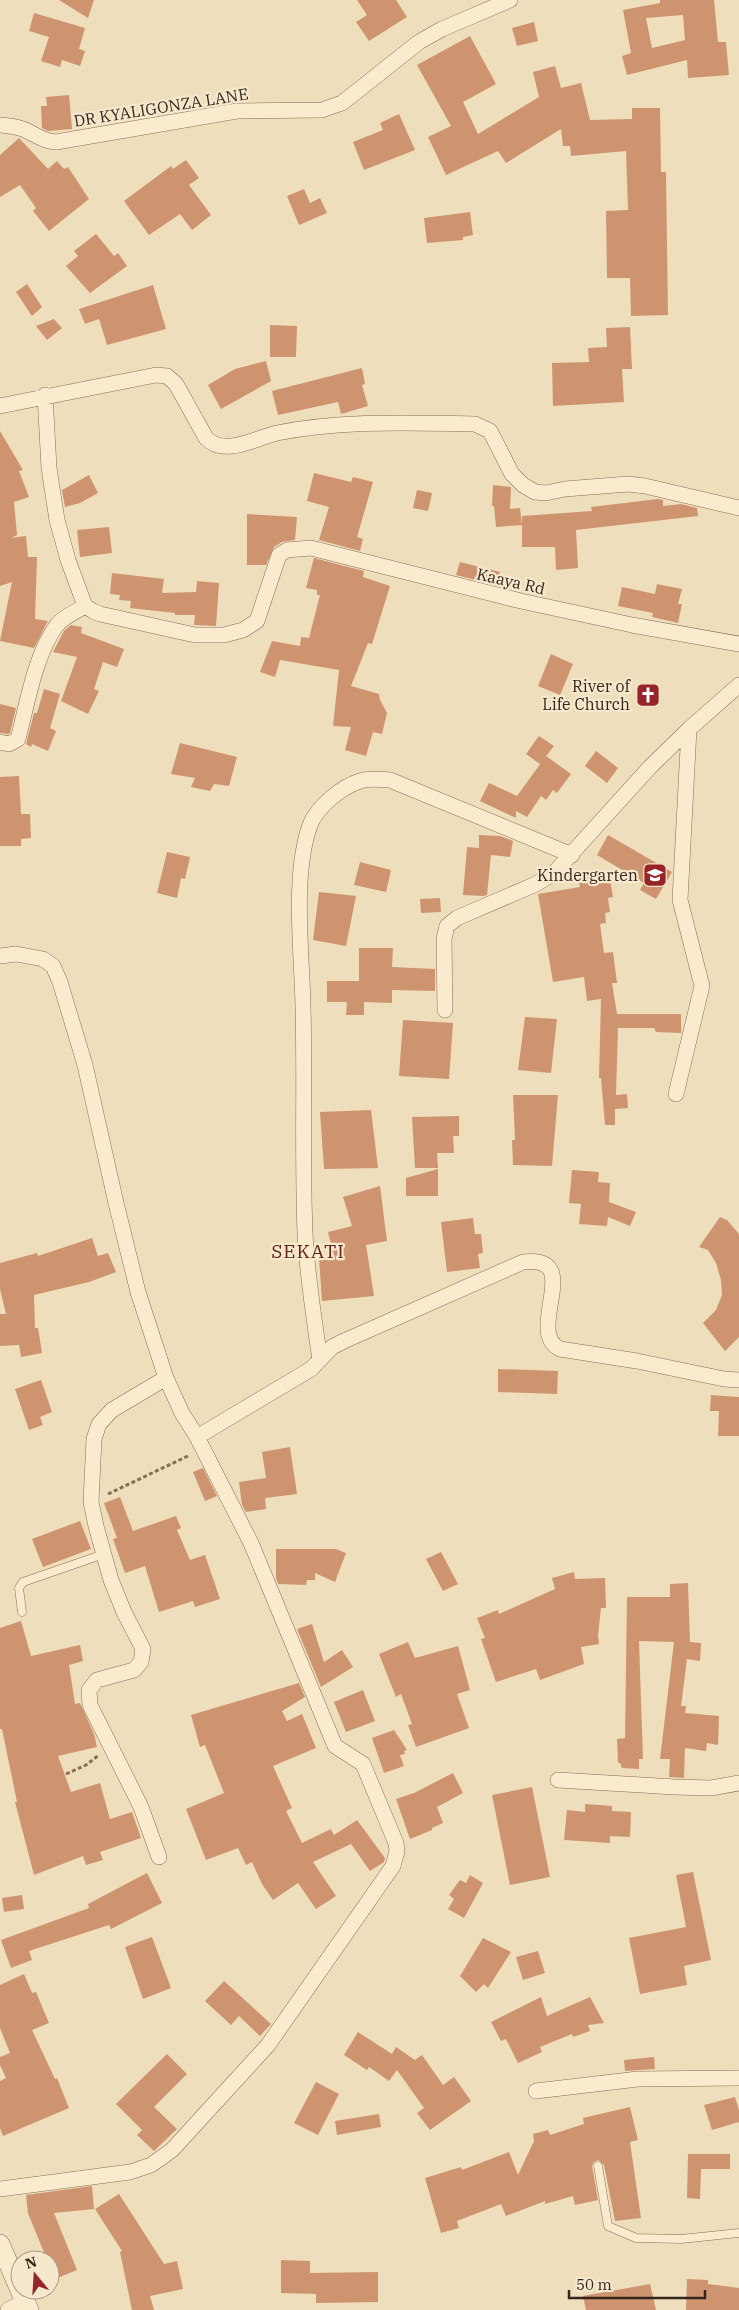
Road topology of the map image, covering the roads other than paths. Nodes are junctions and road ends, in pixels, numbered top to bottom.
1 (510, 0) edge
2 (0, 125) edge
3 (45, 395) junction
4 (0, 406) edge
5 (739, 508) edge
6 (86, 606) junction
7 (739, 644) edge
8 (739, 685) edge
9 (689, 729) junction
10 (0, 742) edge
11 (572, 855) junction
12 (0, 956) edge
13 (445, 1010) dead end
14 (676, 1094) dead end
15 (320, 1360) junction
16 (166, 1378) junction
17 (739, 1380) edge
18 (200, 1443) junction
19 (104, 1554) junction
20 (22, 1612) dead end
21 (558, 1780) dead end
22 (739, 1783) edge
23 (159, 1857) dead end
24 (739, 2078) edge
25 (536, 2091) dead end
26 (598, 2166) dead end
27 (0, 2189) edge
28 (739, 2233) edge
29 (0, 2244) edge
30 (10, 2267) edge
31 (20, 2300) edge
32 (8, 2310) edge

1 - 2 street, DR KYALIGONZA LANE
3 - 4 street
3 - 5 street
3 - 6 street
6 - 7 street, Kaaya Rd
6 - 10 street
8 - 9 street
9 - 11 street
9 - 14 street
11 - 13 street
11 - 15 street
12 - 16 street
15 - 17 street
15 - 18 street
16 - 18 street
16 - 19 street
18 - 27 street
19 - 20 lane
19 - 23 street
21 - 22 street
24 - 25 street
26 - 28 lane
29 - 30 street
31 - 32 street

